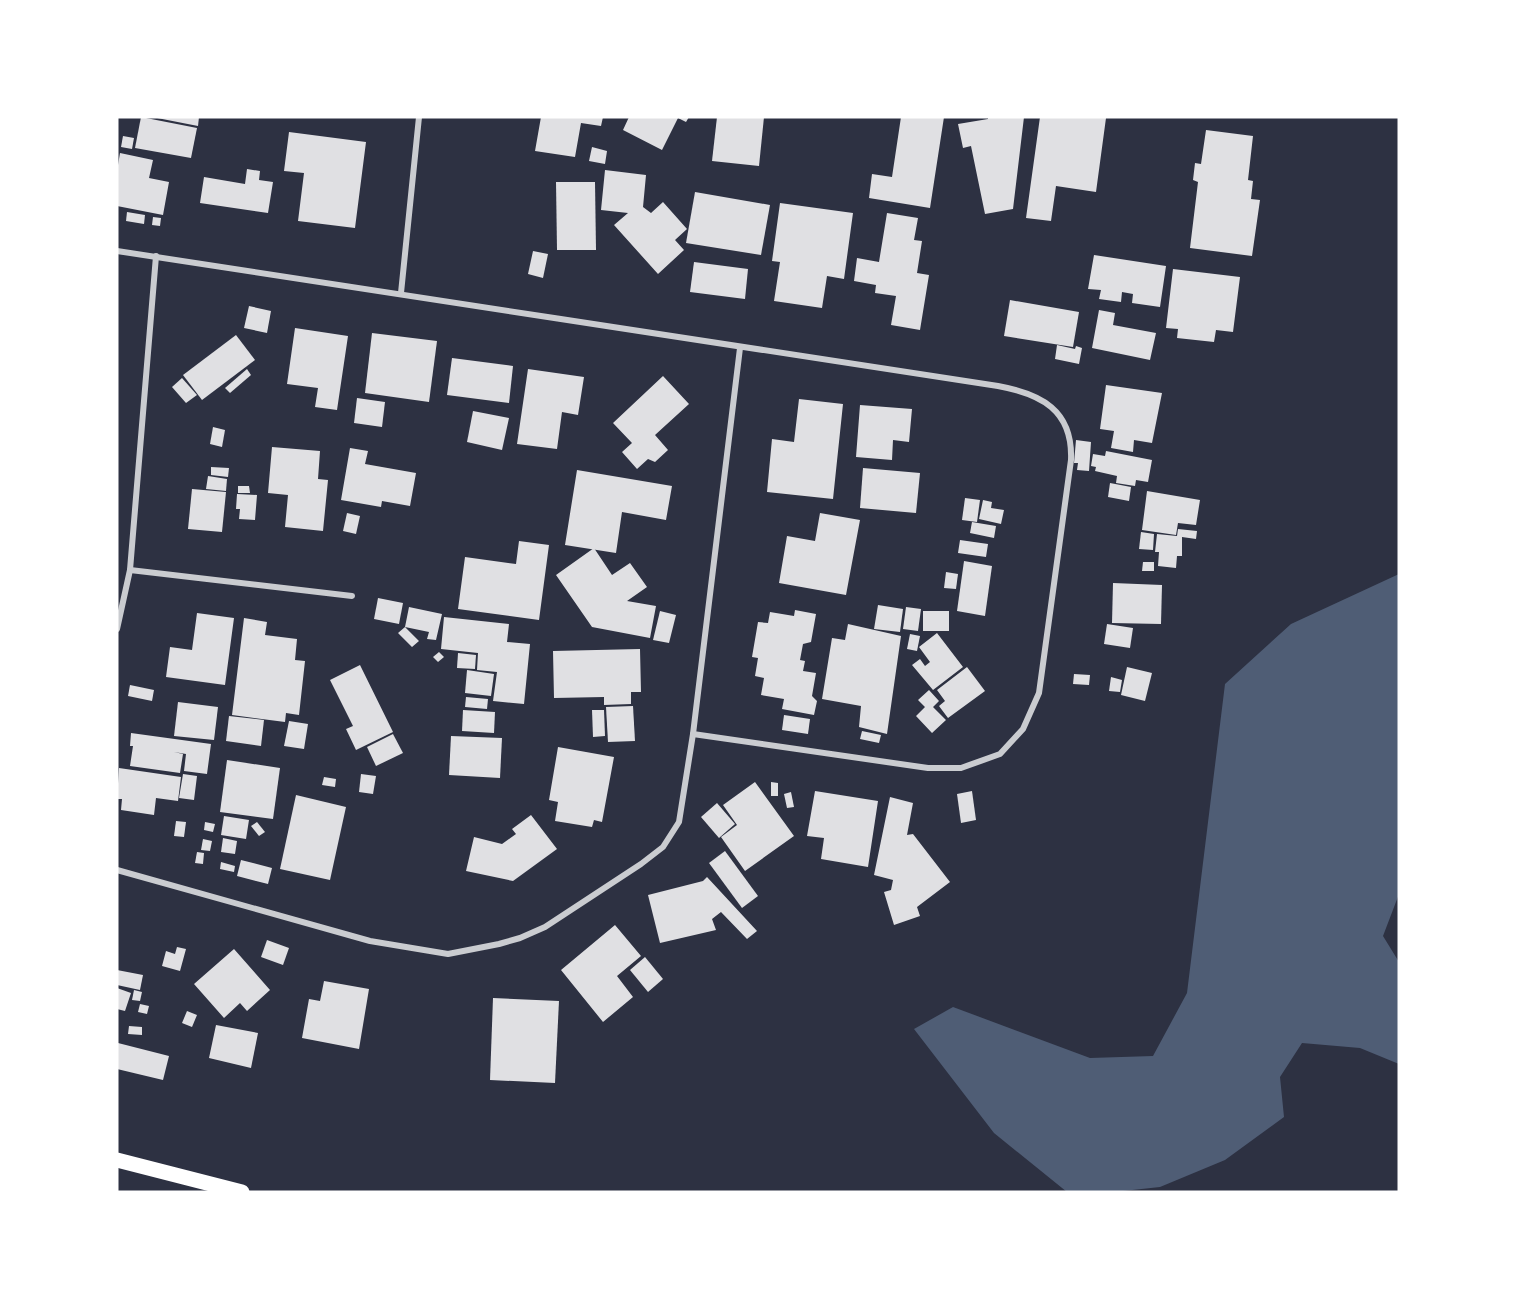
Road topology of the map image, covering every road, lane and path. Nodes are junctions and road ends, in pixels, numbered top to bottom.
1 (419, 117) edge
2 (117, 251) edge
3 (156, 256) junction
4 (401, 293) junction
5 (740, 348) junction
6 (130, 570) junction
7 (352, 596) dead end
8 (117, 629) edge
9 (693, 734) junction
10 (117, 870) edge
11 (117, 1160) edge
12 (242, 1192) edge

1 - 4 street
2 - 3 street
3 - 4 street
3 - 6 street
4 - 5 street
5 - 9 street
5 - 9 street
6 - 7 street
6 - 8 street
9 - 10 street
11 - 12 main road

